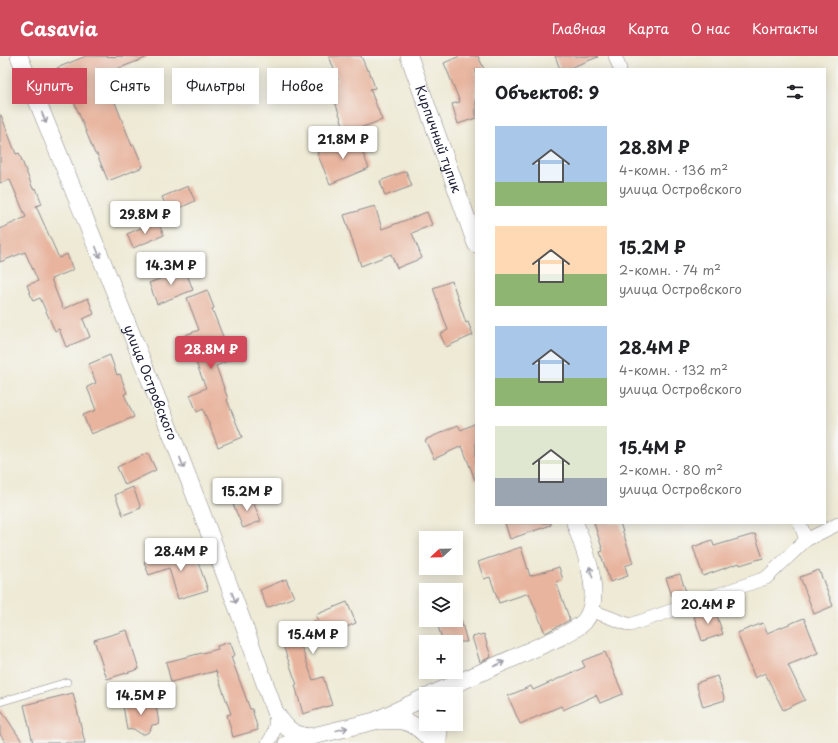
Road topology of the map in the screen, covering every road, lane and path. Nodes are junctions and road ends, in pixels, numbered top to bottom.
1 (19, 56) edge
2 (409, 56) edge
3 (615, 56) edge
4 (620, 68) edge
5 (475, 241) edge
6 (575, 524) edge
7 (800, 524) edge
8 (838, 524) edge
9 (806, 540) junction
10 (590, 610) junction
11 (463, 680) junction
12 (67, 682) dead end
13 (448, 687) edge
14 (455, 687) edge
15 (419, 700) edge
16 (0, 702) edge
17 (275, 712) junction
18 (375, 721) junction
19 (439, 731) edge
20 (309, 737) junction
21 (268, 743) edge
22 (285, 743) edge
23 (433, 743) edge
24 (438, 743) edge

1 -> 17 street, улица Островского
2 - 5 street, Кирпичный тупик
3 - 4 street
10 -> 6 street
7 - 9 street
8 - 9 street
9 - 10 street
11 -> 10 street
11 - 13 street
11 - 14 street
12 - 16 lane
15 - 18 street
17 - 20 street, улица Островского
17 - 21 street, улица Островского
20 -> 18 street
18 - 23 street
19 - 24 street
20 - 22 street

